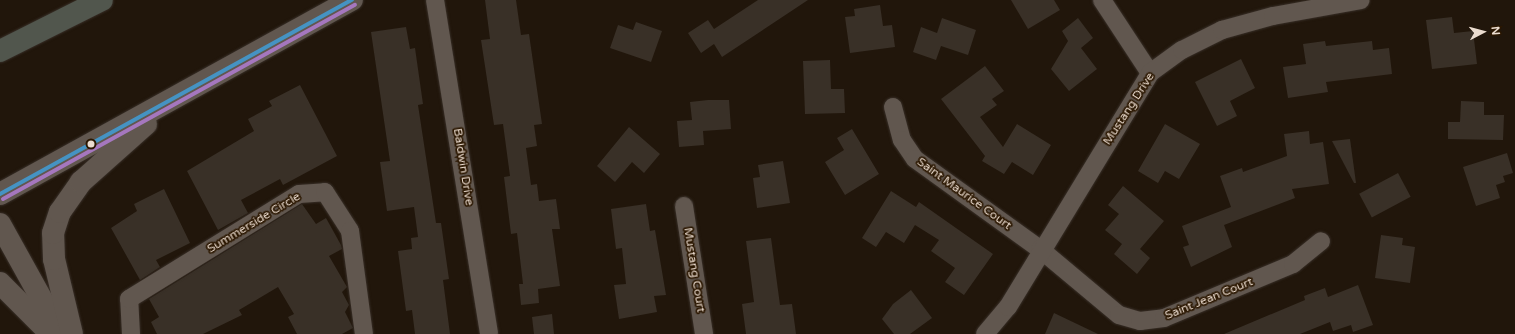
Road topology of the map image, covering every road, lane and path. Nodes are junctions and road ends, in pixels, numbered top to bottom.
1 (102, 0) edge
2 (352, 0) edge
3 (435, 0) edge
4 (1102, 0) edge
5 (1361, 0) edge
6 (0, 51) edge
7 (1150, 73) junction
8 (171, 101) junction
9 (893, 107) dead end
10 (0, 194) edge
11 (684, 206) dead end
12 (0, 224) edge
13 (1321, 241) dead end
14 (1040, 249) junction
15 (0, 283) edge
16 (51, 334) edge
17 (61, 334) edge
18 (72, 334) edge
19 (131, 334) edge
20 (364, 334) edge
21 (489, 334) edge
22 (704, 334) edge
23 (985, 334) edge

1 - 6 highway
2 - 8 street
3 - 21 street, Baldwin Drive
4 - 7 street
5 - 7 street, Mustang Drive
7 - 14 street, Mustang Drive
8 - 10 street
8 - 18 street
9 - 14 street, Saint Maurice Court
11 - 22 street, Mustang Court
12 - 17 street
13 - 14 street, Saint Jean Court
14 - 23 street, Mustang Drive
15 - 16 street
19 - 20 street, Summerside Circle

